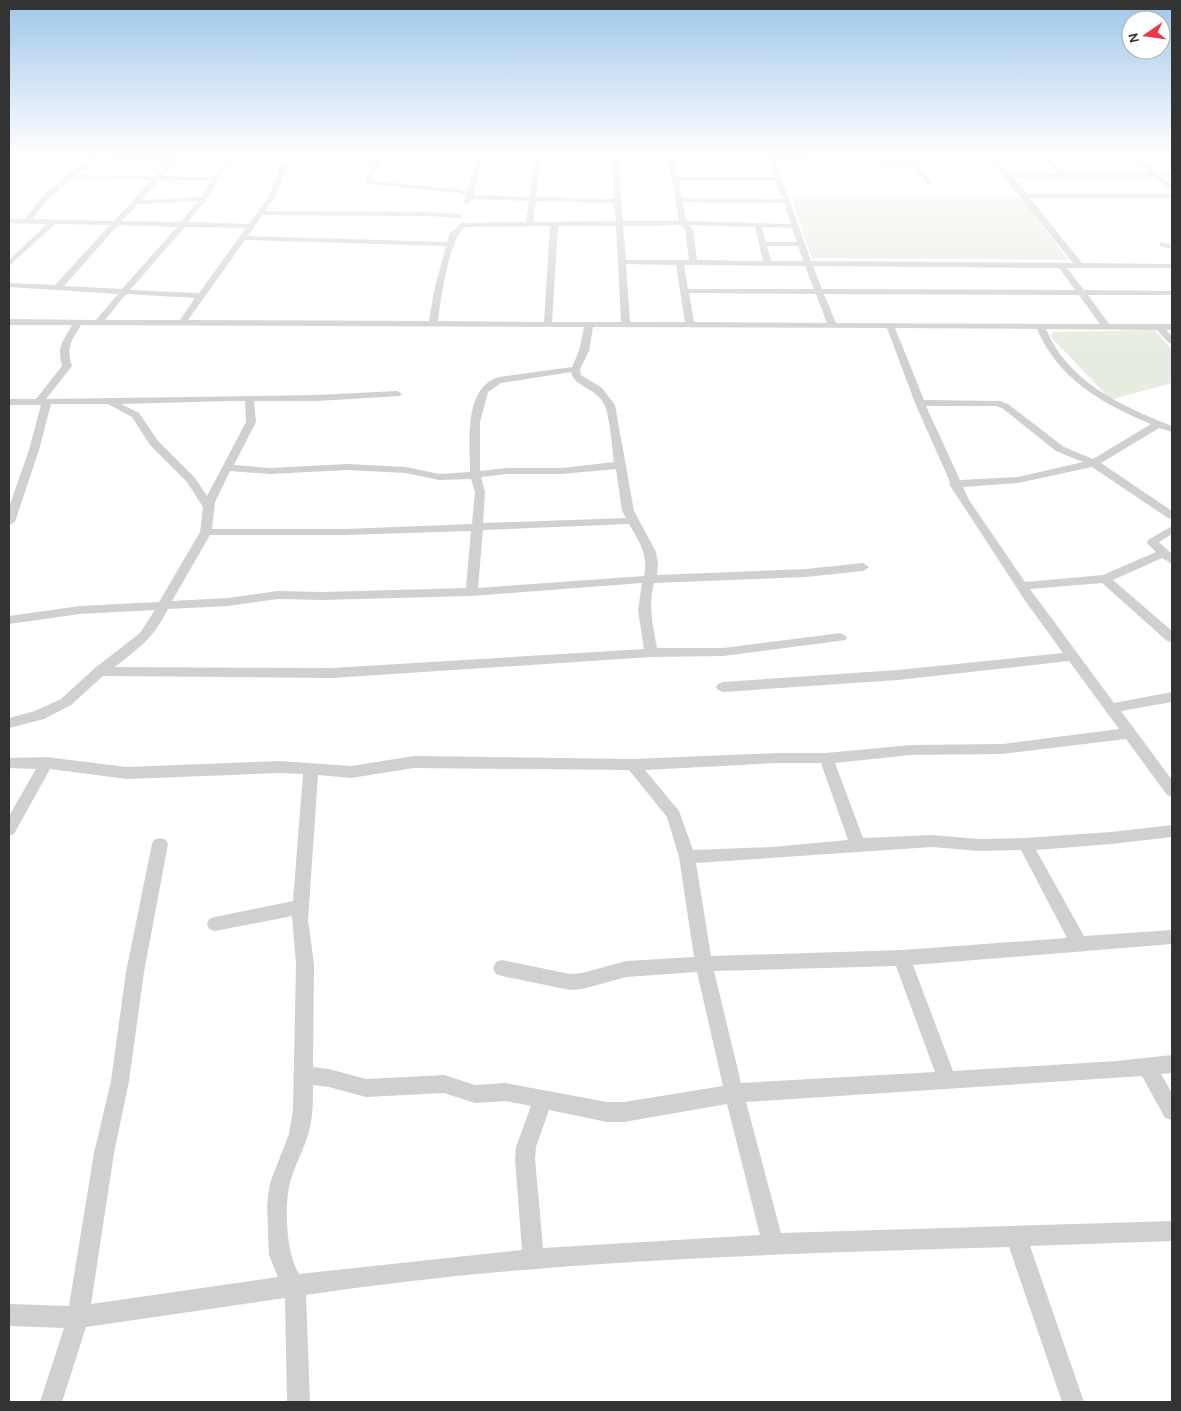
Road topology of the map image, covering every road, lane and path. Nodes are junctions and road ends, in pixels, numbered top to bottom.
1 (52, 223) joint
2 (254, 223) edge
3 (794, 223) edge
4 (1046, 223) edge
5 (116, 224) junction
6 (183, 224) junction
7 (529, 224) joint
8 (554, 224) junction
9 (683, 224) junction
10 (462, 225) joint
11 (620, 225) junction
12 (758, 225) junction
13 (252, 226) junction
14 (795, 226) junction
15 (245, 238) junction
16 (451, 244) junction
17 (764, 244) junction
18 (802, 244) junction
19 (1163, 244) dead end
20 (1172, 246) edge
21 (13, 254) edge
22 (679, 261) junction
23 (693, 261) junction
24 (621, 262) junction
25 (768, 263) junction
26 (808, 263) junction
27 (9, 264) edge
28 (1079, 265) junction
29 (1061, 266) junction
30 (1172, 266) edge
31 (9, 285) edge
32 (56, 289) junction
33 (684, 291) junction
34 (123, 292) junction
35 (821, 292) junction
36 (1083, 293) junction
37 (1172, 293) edge
38 (200, 296) junction
39 (13, 322) edge
40 (78, 322) junction
41 (100, 322) junction
42 (182, 323) junction
43 (433, 324) junction
44 (548, 324) junction
45 (589, 325) junction
46 (690, 325) junction
47 (832, 325) junction
48 (626, 326) junction
49 (890, 326) junction
50 (1107, 327) junction
51 (1159, 327) junction
52 (1172, 327) edge
53 (1041, 328) junction
54 (9, 332) edge
55 (1172, 341) edge
56 (575, 369) junction
57 (397, 394) dead end
58 (248, 398) junction
59 (107, 401) junction
60 (9, 402) edge
61 (42, 402) junction
62 (920, 403) junction
63 (1158, 424) junction
64 (1172, 429) edge
65 (1094, 463) junction
66 (620, 466) junction
67 (228, 468) junction
68 (475, 475) junction
69 (954, 484) junction
70 (208, 506) junction
71 (1172, 516) edge
72 (632, 521) junction
73 (9, 522) edge
74 (476, 526) junction
75 (1172, 529) edge
76 (206, 532) junction
77 (1168, 557) edge
78 (863, 567) dead end
79 (652, 579) junction
80 (1105, 579) junction
81 (1022, 586) junction
82 (472, 592) junction
83 (163, 606) junction
84 (9, 620) edge
85 (841, 636) dead end
86 (1172, 638) edge
87 (652, 653) junction
88 (1073, 656) junction
89 (100, 671) junction
90 (723, 687) dead end
91 (1172, 697) edge
92 (1112, 708) junction
93 (9, 723) edge
94 (1129, 732) junction
95 (826, 758) junction
96 (9, 763) edge
97 (46, 763) junction
98 (633, 765) junction
99 (311, 769) junction
100 (1172, 791) edge
101 (9, 830) edge
102 (1172, 831) edge
103 (160, 844) dead end
104 (1025, 844) junction
105 (858, 845) junction
106 (687, 856) junction
107 (301, 907) junction
108 (215, 924) dead end
109 (1172, 937) edge
110 (1079, 944) junction
111 (902, 958) junction
112 (704, 964) junction
113 (502, 968) dead end
114 (1172, 1064) edge
115 (1147, 1067) junction
116 (305, 1075) junction
117 (947, 1080) junction
118 (734, 1093) junction
119 (543, 1099) junction
120 (1172, 1111) edge
121 (1172, 1231) edge
122 (1016, 1237) junction
123 (773, 1244) junction
124 (533, 1259) junction
125 (295, 1287) junction
126 (9, 1315) edge
127 (78, 1317) junction
128 (51, 1402) edge
129 (299, 1402) edge
130 (1073, 1402) edge

1 - 5 street
1 - 21 street
2 - 13 street
3 - 14 street
4 - 28 street
5 - 6 street
5 - 32 street
6 - 13 street
6 - 34 street
7 - 8 street
7 - 10 street
8 - 11 street
8 - 44 street
9 - 11 street
9 - 12 street
9 - 23 street
10 - 16 street
11 - 24 street
12 - 14 street
12 - 17 street
13 - 15 street
14 - 18 street
15 - 16 street
15 - 38 street
16 - 43 street
17 - 18 street
17 - 25 street
18 - 26 street
19 - 20 street
21 - 27 street
22 - 23 street
22 - 24 street
22 - 33 street
23 - 25 street
24 - 48 street
25 - 26 street
26 - 29 street
26 - 35 street
28 - 29 street
28 - 30 street
29 - 36 street
31 - 32 street
32 - 34 street
33 - 35 street
33 - 46 street
34 - 38 street
34 - 41 street
35 - 36 street
35 - 47 street
36 - 37 street
36 - 50 street
38 - 42 street
39 - 40 street
39 - 54 street
40 - 41 street
40 - 61 street
41 - 42 street
42 - 43 street
43 - 44 street
44 - 45 street
45 - 48 street
45 - 56 street
46 - 47 street
46 - 48 street
47 - 49 street
49 - 53 street
49 - 62 street
50 - 51 street
50 - 53 street
51 - 52 street
51 - 55 street
53 - 63 street
56 - 66 street
56 - 68 street
57 - 58 street
58 - 59 street
58 - 67 street
59 - 61 street
59 - 70 street
60 - 61 street
61 - 73 street
62 - 65 street
62 - 69 street
63 - 64 street
63 - 65 street
65 - 69 street
65 - 71 street
66 - 68 street
66 - 72 street
67 - 68 street
67 - 70 street
68 - 74 street
69 - 81 street
70 - 76 street
72 - 74 street
72 - 79 street
74 - 76 street
74 - 82 street
75 - 77 street
76 - 83 street
77 - 80 street
78 - 79 street
79 - 82 street
79 - 87 street
80 - 81 street
80 - 86 street
81 - 88 street
82 - 83 street
83 - 84 street
83 - 89 street
85 - 87 street
87 - 89 street
88 - 90 street
88 - 92 street
89 - 93 street
91 - 92 street
92 - 94 street
94 - 95 street
94 - 100 street
95 - 98 street
95 - 105 street
96 - 97 street
97 - 99 street
97 - 101 street
98 - 99 street
98 - 106 street
99 - 107 street
102 - 104 street
103 - 127 street
104 - 105 street
104 - 110 street
105 - 106 street
106 - 112 street
107 - 108 street
107 - 116 street
109 - 110 street
110 - 111 street
111 - 112 street
111 - 117 street
112 - 113 street
112 - 118 street
114 - 115 street
115 - 117 street
115 - 120 street
116 - 119 street
116 - 125 street
117 - 118 street
118 - 119 street
118 - 123 street
119 - 124 street
121 - 122 street
122 - 123 street
122 - 130 street
123 - 124 street
124 - 125 street
125 - 127 street
125 - 129 street
126 - 127 street
127 - 128 street

